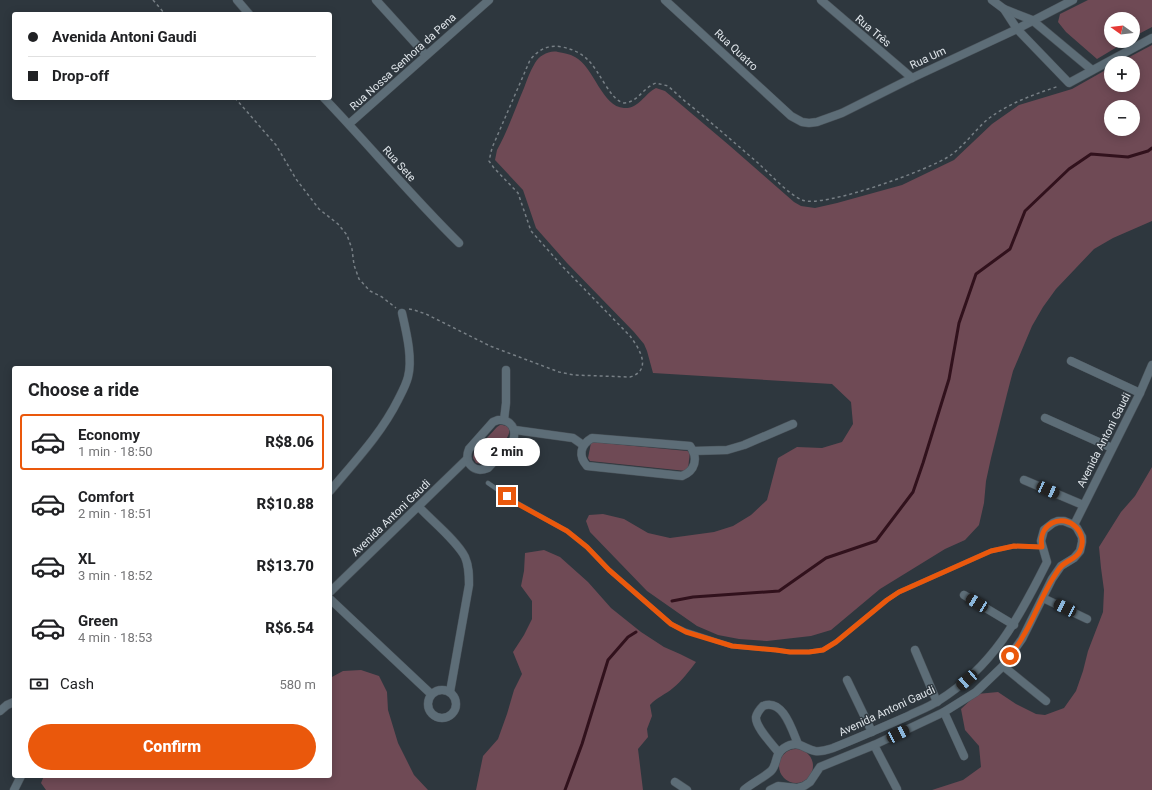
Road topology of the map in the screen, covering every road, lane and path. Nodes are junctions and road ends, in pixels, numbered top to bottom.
1 (153, 0) edge
2 (237, 0) edge
3 (376, 0) edge
4 (489, 0) edge
5 (665, 0) edge
6 (821, 0) edge
7 (992, 0) edge
8 (1073, 0) edge
9 (1004, 9) junction
10 (163, 12) edge
11 (247, 12) edge
12 (1032, 20) junction
13 (1017, 29) junction
14 (1152, 38) edge
15 (426, 55) junction
16 (1092, 70) junction
17 (912, 78) junction
18 (1069, 83) junction
19 (237, 100) edge
20 (326, 100) edge
21 (791, 116) joint
22 (349, 124) junction
23 (459, 243) dead end
24 (402, 313) junction
25 (1071, 361) dead end
26 (1152, 365) edge
27 (506, 370) dead end
28 (1140, 393) junction
29 (1045, 418) dead end
30 (504, 420) junction
31 (793, 424) dead end
32 (515, 430) junction
33 (583, 445) junction
34 (1112, 448) junction
35 (693, 451) junction
36 (467, 460) junction
37 (1024, 480) dead end
38 (488, 483) dead end
39 (332, 489) edge
40 (1083, 505) junction
41 (419, 507) junction
42 (1074, 525) junction
43 (1042, 547) junction
44 (332, 590) edge
45 (964, 595) dead end
46 (1043, 598) junction
47 (332, 601) edge
48 (1087, 619) dead end
49 (1014, 625) junction
50 (915, 650) dead end
51 (1003, 666) junction
52 (847, 680) dead end
53 (450, 692) junction
54 (432, 694) junction
55 (1046, 701) dead end
56 (937, 702) junction
57 (12, 703) edge
58 (0, 711) edge
59 (944, 712) junction
60 (872, 732) junction
61 (798, 744) junction
62 (874, 745) junction
63 (779, 753) junction
64 (964, 756) dead end
65 (20, 778) edge
66 (675, 782) dead end
67 (897, 789) dead end
68 (14, 790) edge
69 (687, 790) edge
70 (744, 790) edge
71 (770, 790) edge

1 - 10 path
2 - 11 street
3 - 15 street
4 - 15 street, Rua Nossa Senhora da Pena
5 - 21 street, Rua Quatro
6 - 17 street, Rua Três
7 - 9 street
8 - 12 street, Rua Um
9 - 12 street
9 - 13 street
12 - 13 street, Rua Um
12 - 16 street
13 - 17 street, Rua Um
13 - 18 street
14 - 16 street
15 - 22 street, Rua Nossa Senhora da Pena
16 - 18 street
17 - 21 street, Rua Um
18 - 24 path
19 - 24 path
20 - 22 street, Rua Sete
22 - 23 street, Rua Sete
24 - 39 street
25 - 28 street
26 - 28 street, Avenida Antoni Gaudi
27 - 30 street
28 - 34 street, Avenida Antoni Gaudi
29 - 34 street
30 - 32 street
30 - 36 street
31 - 35 street
32 - 33 street
32 - 36 street
33 - 35 street
33 - 35 street
34 - 40 street, Avenida Antoni Gaudi
36 - 41 street, Avenida Antoni Gaudi
37 - 40 street
38 - 43 lane
40 - 42 street, Avenida Antoni Gaudi
41 - 44 street, Avenida Antoni Gaudi
41 - 53 street
42 - 43 street, Avenida Antoni Gaudi
42 - 46 street
43 - 49 street, Avenida Antoni Gaudi
45 - 49 street
46 - 48 street
46 - 51 street
47 - 54 street
49 - 56 street, Avenida Antoni Gaudi
50 - 56 street
51 - 55 street
51 - 59 street
52 - 60 street
53 - 54 street
53 - 54 street
56 - 60 street, Avenida Antoni Gaudi
57 - 58 street
59 - 62 street
59 - 64 street
60 - 61 street, Avenida Antoni Gaudi
61 - 63 street
61 - 63 street
62 - 67 street
62 - 71 street
63 - 70 street
65 - 68 street
66 - 69 street

